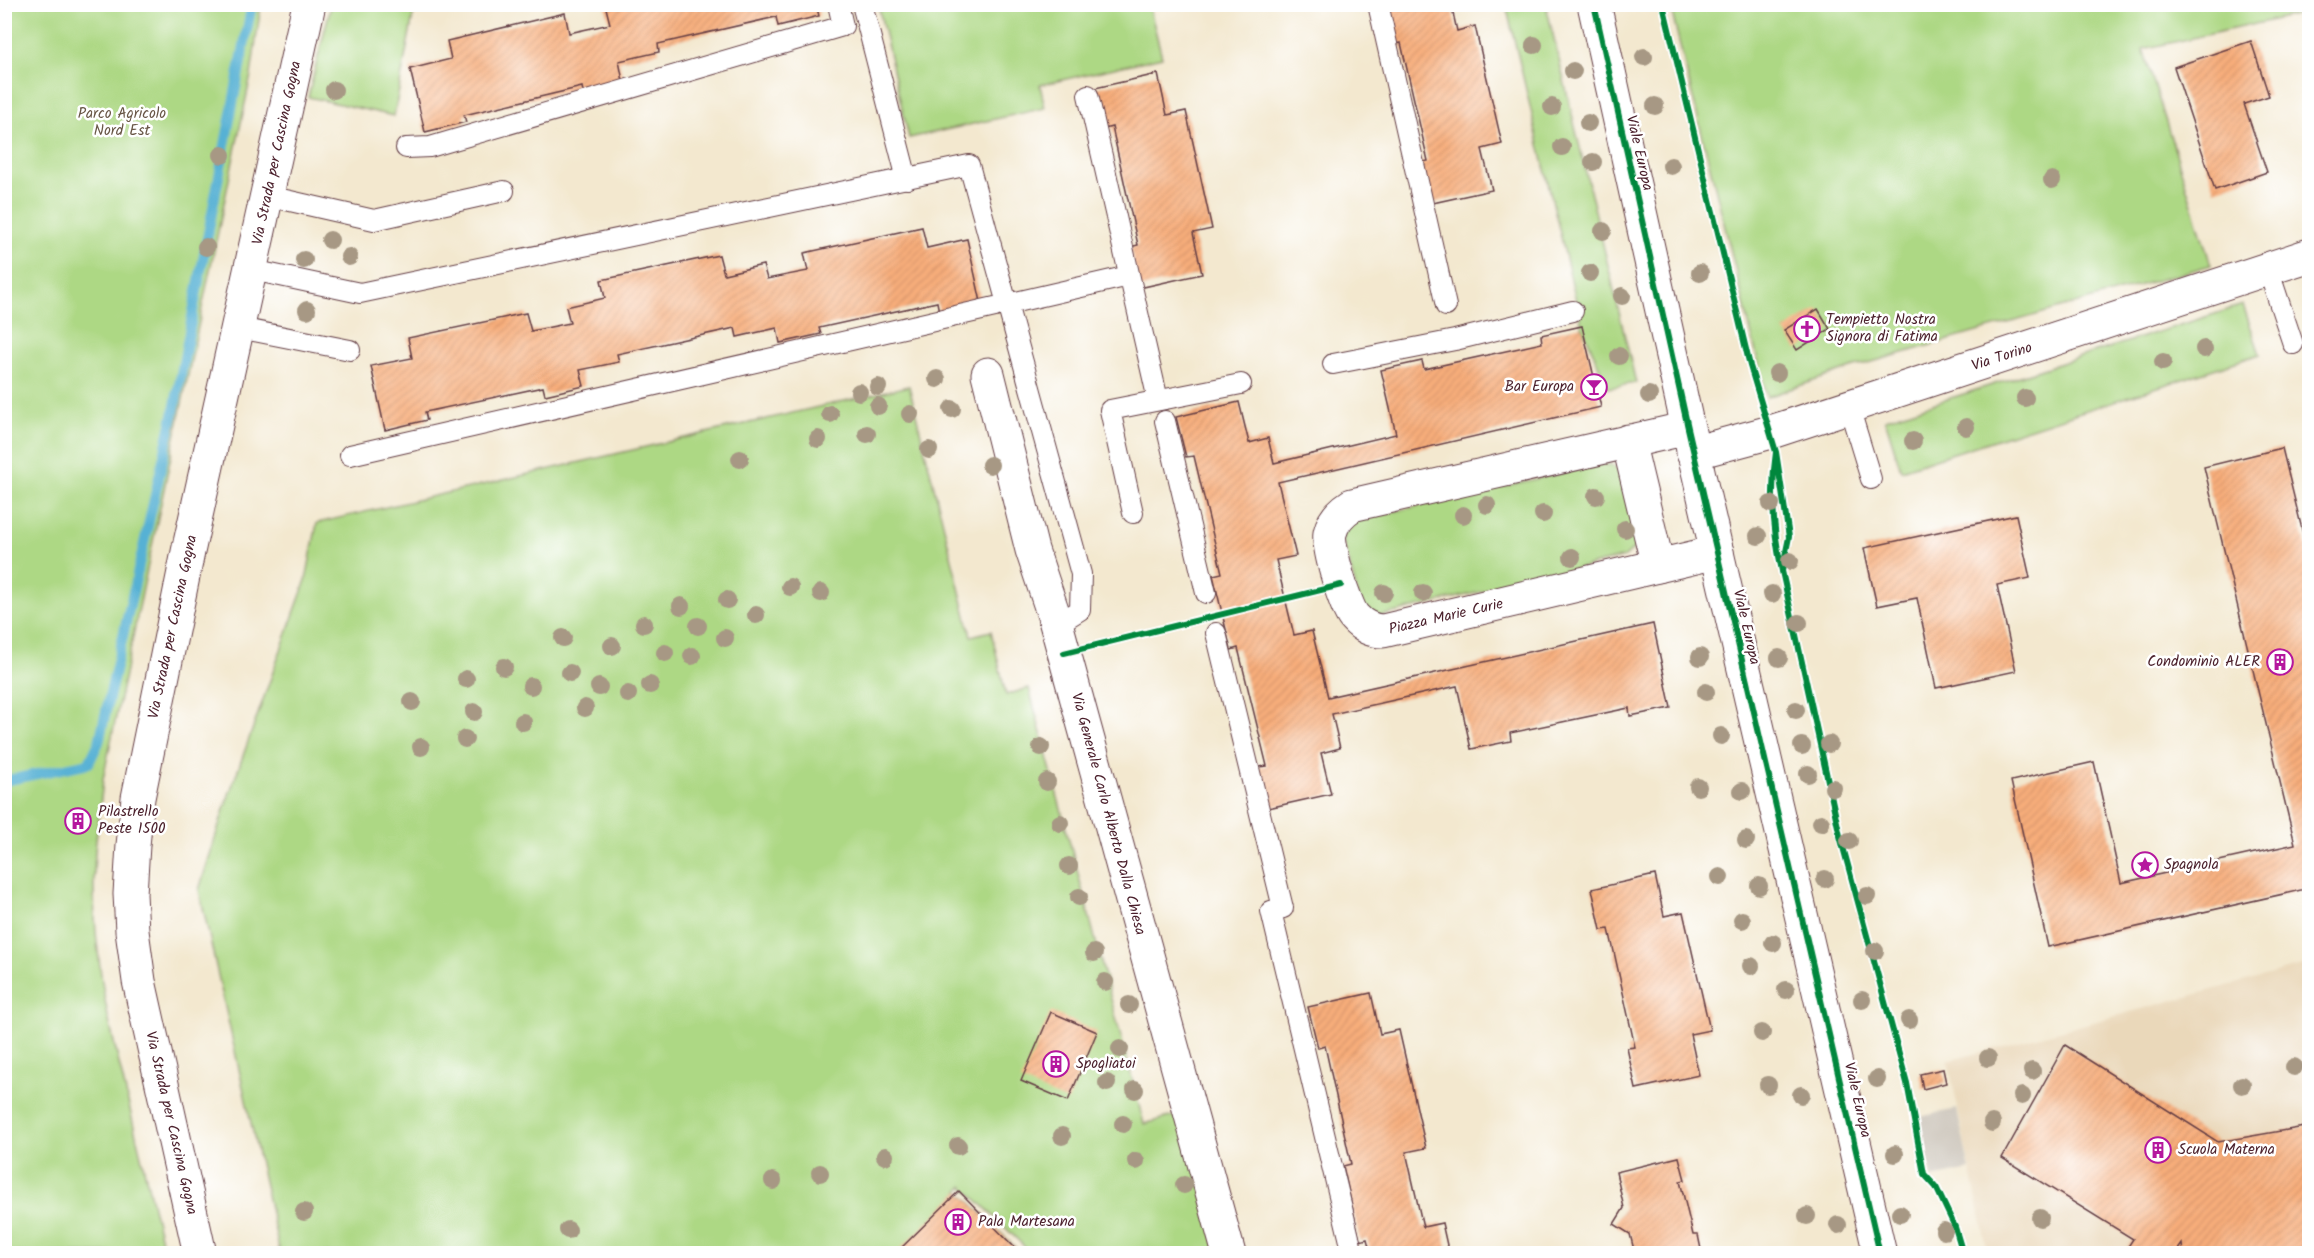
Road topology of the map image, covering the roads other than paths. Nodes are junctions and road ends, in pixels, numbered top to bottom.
1 (309, 4) edge
2 (838, 4) edge
3 (862, 4) edge
4 (1378, 4) edge
5 (1594, 4) edge
6 (1088, 95) dead end
7 (406, 148) dead end
8 (907, 179) junction
9 (504, 191) dead end
10 (268, 196) junction
11 (2310, 255) edge
12 (2268, 269) junction
13 (252, 270) junction
14 (1129, 276) junction
15 (1016, 302) dead end
16 (995, 306) dead end
17 (1446, 306) dead end
18 (1573, 311) dead end
19 (239, 328) junction
20 (2293, 344) dead end
21 (350, 350) dead end
22 (1333, 364) dead end
23 (988, 375) dead end
24 (1241, 384) dead end
25 (1158, 400) junction
26 (1849, 407) junction
27 (1165, 421) dead end
28 (1690, 440) junction
29 (1628, 441) junction
30 (350, 455) dead end
31 (1871, 479) dead end
32 (1133, 513) dead end
33 (1717, 552) junction
34 (1658, 566) junction
35 (1206, 593) dead end
36 (1056, 624) junction
37 (1216, 633) dead end
38 (200, 1254) edge
39 (1229, 1254) edge
40 (1353, 1254) edge
41 (1880, 1254) edge

1 - 10 street, Via Strada per Cascina Gogna
2 - 7 lane
3 - 8 lane
4 - 17 lane
5 - 28 street, Viale Europa
6 - 14 lane
8 - 13 lane
8 - 36 lane
9 - 10 lane
10 - 13 street, Via Strada per Cascina Gogna
11 - 12 street, Via Torino
12 - 20 lane
12 - 26 street, Via Torino
13 - 19 street, Via Strada per Cascina Gogna
14 - 15 lane
14 - 25 lane
16 - 30 lane
18 - 22 lane
19 - 21 lane
19 - 38 street, Via Strada per Cascina Gogna
23 - 36 street, Via Generale Carlo Alberto Dalla Chiesa
24 - 25 lane
25 - 32 lane
26 - 28 street, Via Torino
26 - 31 lane
27 - 35 lane
28 - 29 street, Piazza Marie Curie
28 - 33 street, Viale Europa
29 - 34 street
29 - 34 street, Piazza Marie Curie
33 - 34 street, Piazza Marie Curie
33 - 41 street, Viale Europa
36 - 39 street, Via Generale Carlo Alberto Dalla Chiesa
37 - 40 lane

